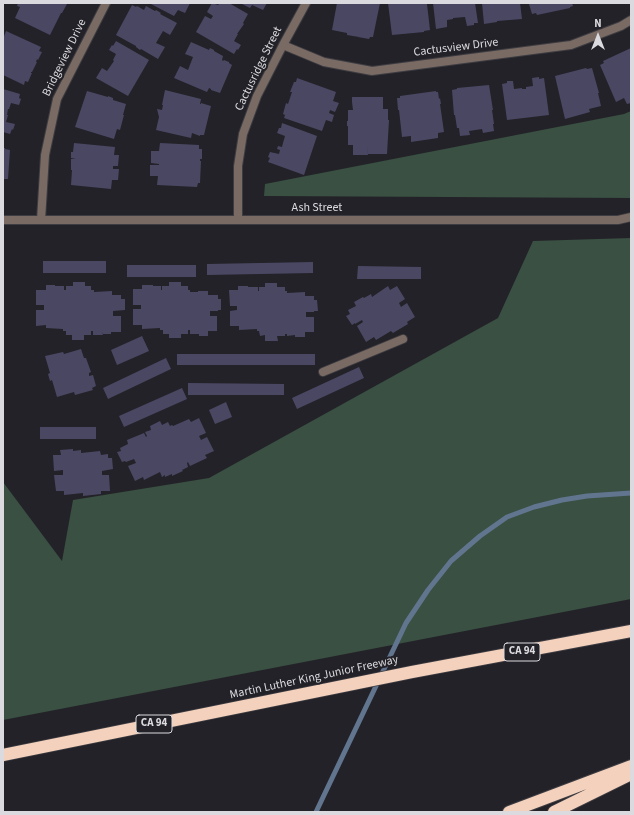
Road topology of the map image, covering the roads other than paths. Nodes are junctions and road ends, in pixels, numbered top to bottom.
1 (106, 3) edge
2 (306, 3) edge
3 (631, 20) edge
4 (283, 45) junction
5 (631, 217) edge
6 (3, 220) edge
7 (41, 220) junction
8 (238, 220) junction
9 (403, 339) dead end
10 (323, 372) dead end
11 (631, 623) edge
12 (631, 631) edge
13 (521, 652) junction
14 (3, 755) edge
15 (631, 766) edge
16 (631, 774) edge
17 (509, 812) edge
18 (554, 812) edge

1 - 7 street, Bridgeview Drive
2 - 4 street, Cactusridge Street
3 - 4 street, Cactusview Drive
4 - 8 street, Cactusridge Street
5 - 8 street, Ash Street
6 - 7 street, Ash Street
7 - 8 street, Ash Street
9 - 10 street
11 - 13 highway
12 - 13 highway, Martin Luther King Junior Freeway / CA 94
13 - 14 highway, Martin Luther King Junior Freeway / CA 94
15 - 17 highway
16 - 18 highway

